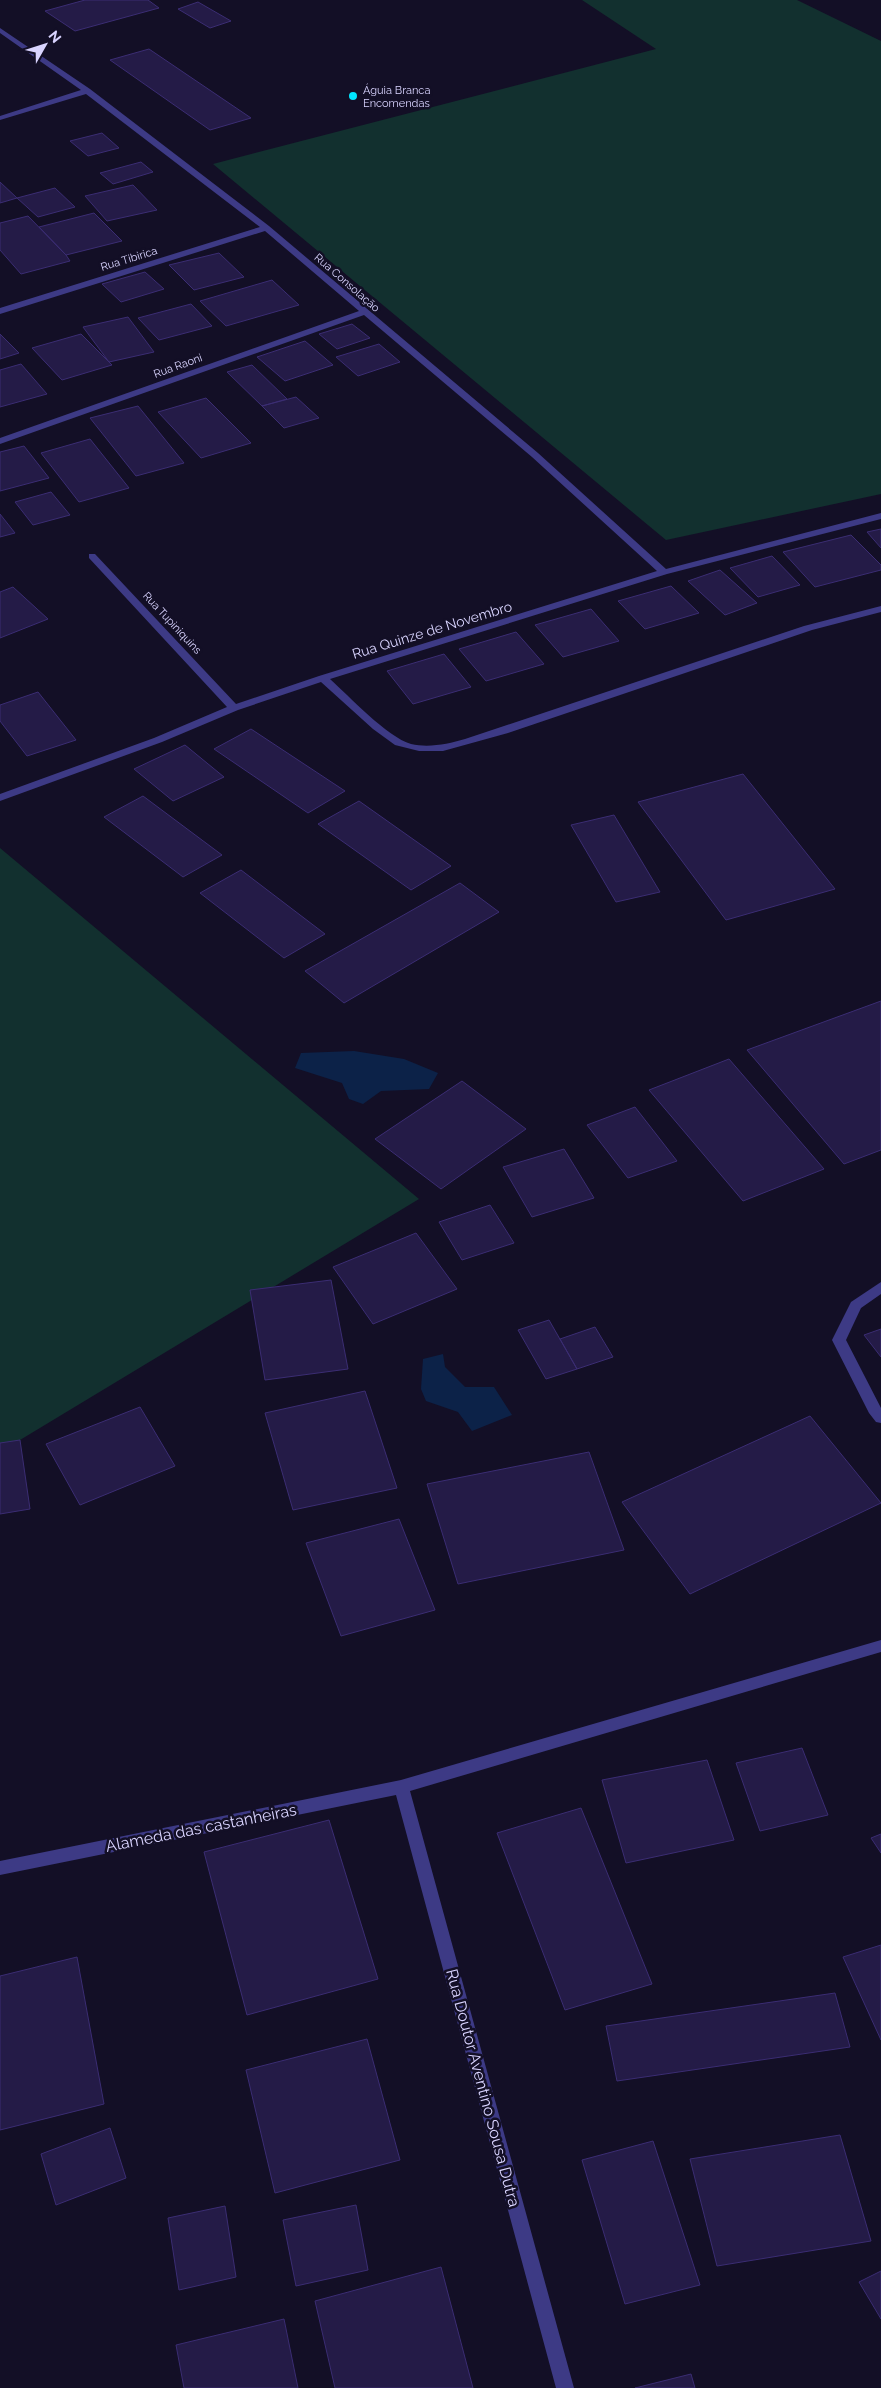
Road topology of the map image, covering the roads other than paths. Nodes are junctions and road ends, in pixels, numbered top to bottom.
1 (0, 30) edge
2 (87, 91) junction
3 (0, 118) edge
4 (266, 228) junction
5 (0, 311) edge
6 (363, 312) junction
7 (0, 441) edge
8 (881, 516) edge
9 (92, 556) dead end
10 (664, 572) junction
11 (881, 609) edge
12 (324, 678) junction
13 (234, 708) junction
14 (0, 798) edge
15 (881, 1288) edge
16 (881, 1418) edge
17 (881, 1646) edge
18 (401, 1787) junction
19 (0, 1868) edge
20 (565, 2388) edge

1 - 2 street, Rua Consolação
2 - 3 street
2 - 4 street, Rua Consolação
4 - 5 street, Rua Tibirica
4 - 6 street, Rua Consolação
6 - 7 street, Rua Raoni
6 - 10 street, Rua Consolação
8 - 10 street, Rua Quinze de Novembro
9 - 13 street, Rua Tupiniquins
10 - 12 street, Rua Quinze de Novembro
11 - 12 street
12 - 13 street, Rua Quinze de Novembro
13 - 14 street, Rua Quinze de Novembro
15 - 16 street
17 - 18 street, Alameda das castanheiras
18 - 19 street, Alameda das castanheiras
18 - 20 street, Rua Doutor Aventino Sousa Dutra

